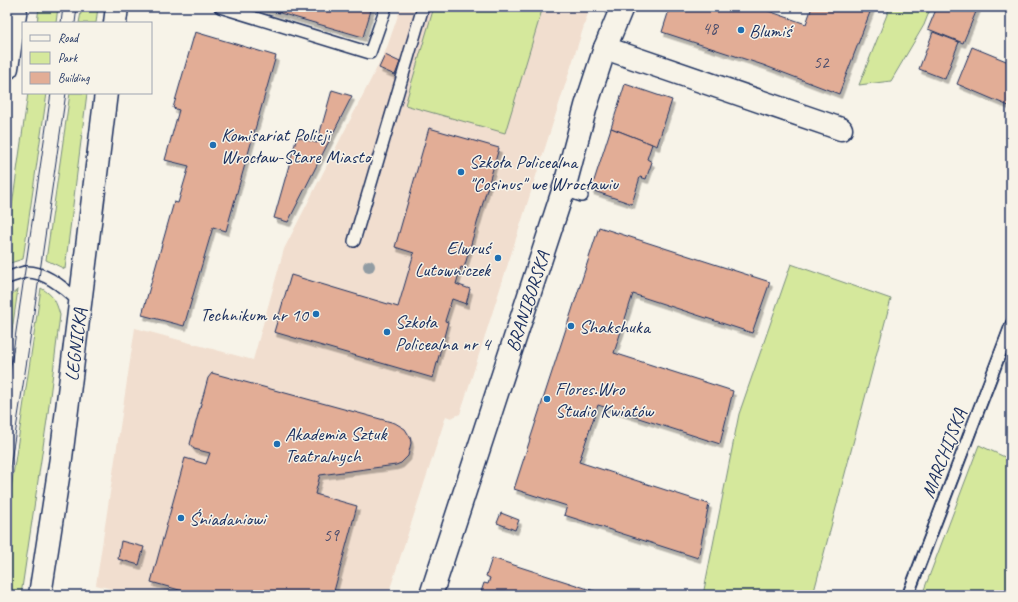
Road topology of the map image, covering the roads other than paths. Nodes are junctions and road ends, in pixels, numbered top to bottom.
1 (16, 7) edge
2 (117, 7) edge
3 (220, 7) edge
4 (386, 7) edge
5 (423, 7) edge
6 (622, 7) edge
7 (115, 22) edge
8 (605, 48) junction
9 (7, 68) edge
10 (106, 94) edge
11 (841, 129) dead end
12 (354, 241) dead end
13 (7, 278) edge
14 (80, 303) junction
15 (1011, 325) edge
16 (40, 595) edge
17 (431, 595) edge
18 (908, 595) edge

1 - 9 street
2 - 7 street
3 - 4 lane
5 - 12 lane
6 - 8 street, BRANIBORSKA
8 - 11 street
8 - 17 street, BRANIBORSKA
10 - 14 street, LEGNICKA
13 - 14 lane
14 - 16 street, LEGNICKA
15 - 18 lane, MARCHIJSKA

